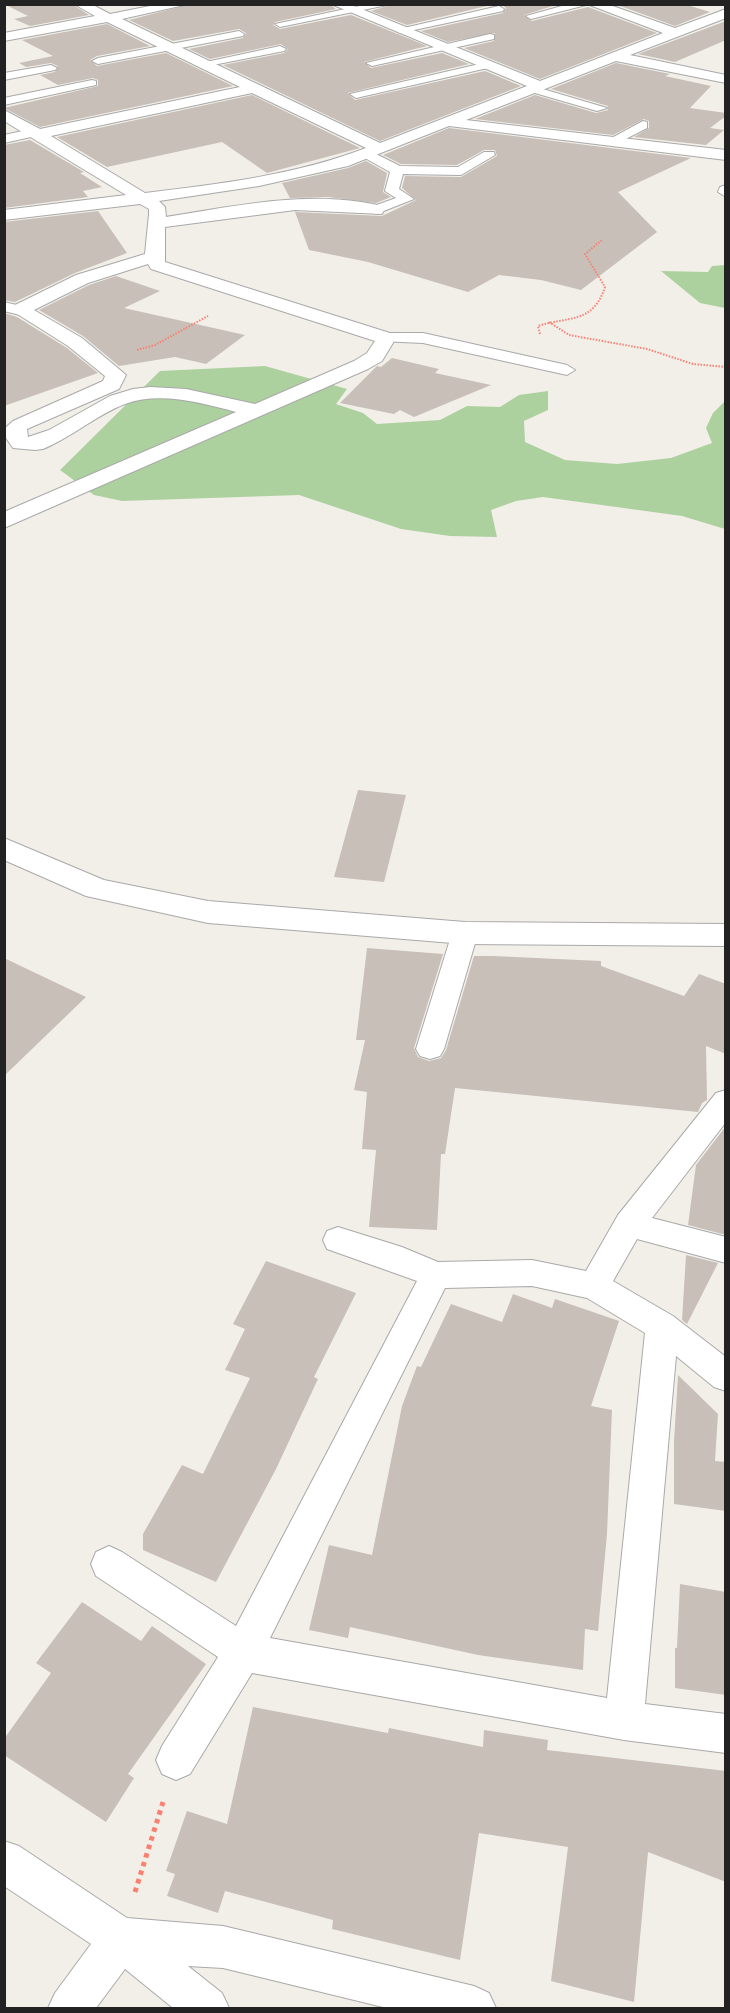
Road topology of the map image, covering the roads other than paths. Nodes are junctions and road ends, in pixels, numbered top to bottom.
1 (80, 4) edge
2 (337, 4) edge
3 (387, 4) edge
4 (585, 4) edge
5 (594, 4) edge
6 (174, 5) edge
7 (500, 9) dead end
8 (726, 13) edge
9 (352, 15) junction
10 (531, 16) dead end
11 (108, 18) junction
12 (280, 24) dead end
13 (676, 33) junction
14 (239, 34) dead end
15 (398, 36) junction
16 (4, 37) edge
17 (490, 37) dead end
18 (443, 47) junction
19 (170, 48) junction
20 (280, 49) dead end
21 (617, 57) junction
22 (105, 58) dead end
23 (372, 63) dead end
24 (203, 64) junction
25 (488, 65) junction
26 (51, 68) dead end
27 (4, 77) edge
28 (726, 79) edge
29 (92, 83) dead end
30 (255, 88) junction
31 (536, 88) junction
32 (356, 94) dead end
33 (4, 102) edge
34 (601, 108) dead end
35 (4, 114) edge
36 (448, 123) junction
37 (643, 125) dead end
38 (38, 133) junction
39 (4, 139) edge
40 (612, 141) junction
41 (374, 152) junction
42 (489, 155) dead end
43 (726, 156) edge
44 (397, 170) junction
45 (143, 197) junction
46 (376, 210) joint
47 (4, 215) edge
48 (159, 223) junction
49 (153, 257) junction
50 (13, 308) edge
51 (386, 338) junction
52 (567, 370) road end
53 (255, 410) junction
54 (4, 521) edge
55 (4, 848) edge
56 (465, 933) junction
57 (726, 935) edge
58 (430, 1049) dead end
59 (726, 1101) edge
60 (629, 1224) junction
61 (338, 1240) dead end
62 (726, 1250) edge
63 (436, 1275) junction
64 (594, 1286) junction
65 (662, 1326) junction
66 (726, 1377) edge
67 (110, 1564) dead end
68 (243, 1652) junction
69 (624, 1721) junction
70 (726, 1734) edge
71 (176, 1760) road end
72 (4, 1861) edge
73 (121, 1939) junction
74 (70, 2008) edge
75 (207, 2008) edge
76 (474, 2008) edge

1 - 11 street
2 - 9 street
3 - 9 lane
4 - 10 lane
5 - 13 street
6 - 11 street
7 - 15 lane
8 - 13 street
9 - 12 lane
9 - 15 street
11 - 16 street
11 - 19 street
13 - 21 street
14 - 19 lane
15 - 18 street
17 - 18 lane
18 - 23 lane
18 - 25 street
19 - 22 lane
19 - 24 street
20 - 24 lane
21 - 28 street
21 - 31 street
24 - 30 street
25 - 31 street
25 - 32 lane
26 - 27 lane
29 - 33 lane
30 - 38 street
30 - 41 street
31 - 34 lane
31 - 36 street
35 - 38 street
36 - 40 street
36 - 41 street
37 - 40 lane
38 - 39 lane
38 - 45 street
40 - 43 street
41 - 44 lane
41 - 45 street
42 - 44 lane
44 - 46 lane
45 - 47 street
45 - 48 street
46 - 48 street
48 - 49 street
49 - 50 street
49 - 51 street
50 - 53 street
51 - 52 lane
51 - 53 street
53 - 54 street
55 - 56 street
56 - 57 street
56 - 58 lane
59 - 60 lane
60 - 62 lane
60 - 64 lane
61 - 63 lane
63 - 64 lane
63 - 68 lane
64 - 65 lane
65 - 66 lane
65 - 69 lane
67 - 68 lane
68 - 69 lane
68 - 71 lane
69 - 70 lane
72 - 73 lane
73 - 74 lane
73 - 75 lane
73 - 76 lane

